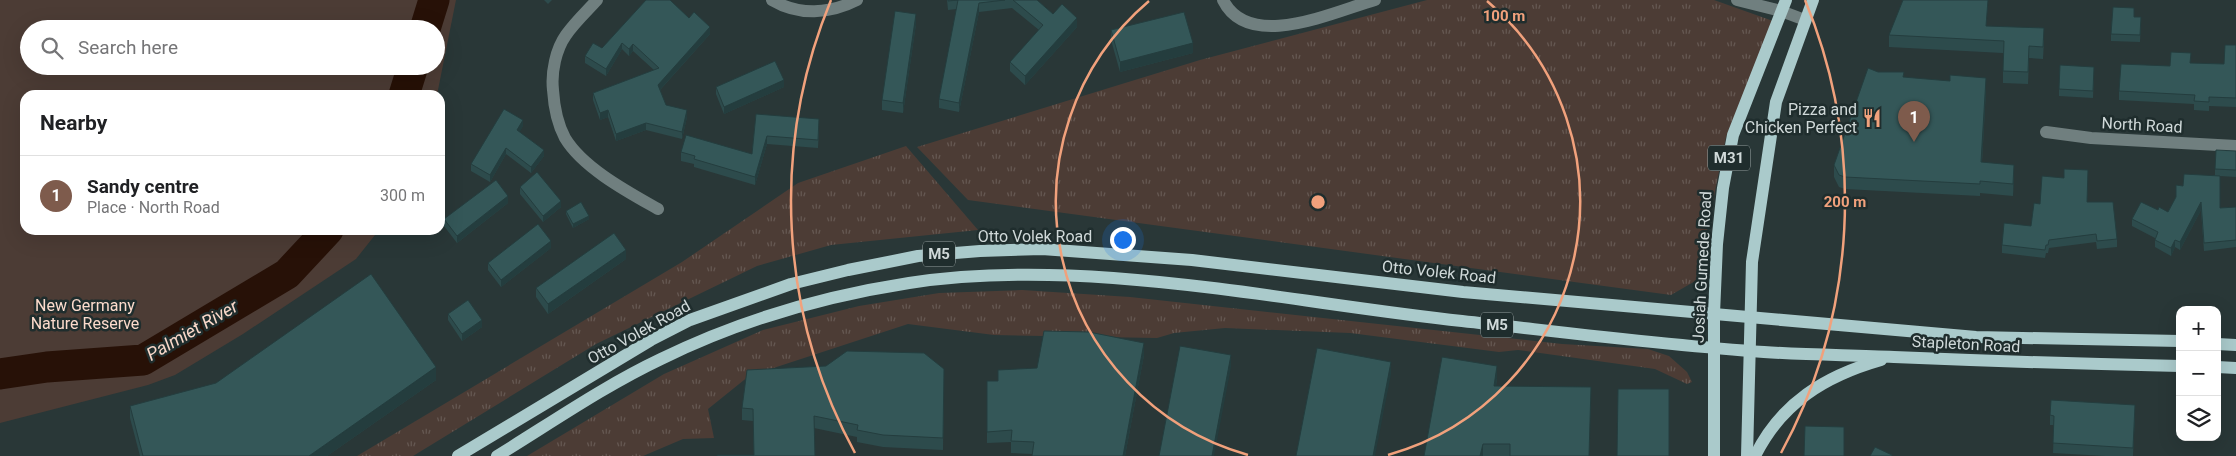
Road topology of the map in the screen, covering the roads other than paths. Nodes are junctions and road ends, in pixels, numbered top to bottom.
1 (597, 0) edge
2 (772, 0) edge
3 (857, 0) edge
4 (1223, 0) edge
5 (1375, 0) edge
6 (1737, 0) edge
7 (1813, 0) edge
8 (1784, 5) edge
9 (1805, 20) junction
10 (2046, 132) dead end
11 (2236, 146) edge
12 (658, 209) dead end
13 (1714, 314) junction
14 (1752, 318) junction
15 (2176, 342) edge
16 (2221, 344) edge
17 (2236, 345) edge
18 (1713, 348) junction
19 (1750, 351) junction
20 (1893, 357) junction
21 (2176, 366) edge
22 (2221, 367) edge
23 (2236, 368) edge
24 (458, 456) edge
25 (497, 456) edge
26 (1714, 456) edge
27 (1747, 456) edge
28 (1755, 456) edge

1 - 12 street
2 - 3 street
4 - 5 street
6 - 8 street
7 - 9 main road, M31
8 - 9 street
8 - 13 main road, Josiah Gumede Road / M31
9 - 14 main road, M31
10 - 11 street, North Road
13 - 14 main road, M5
13 - 18 main road, Josiah Gumede Road / M31
13 - 24 main road, Otto Volek Road / M5
14 - 15 main road, Stapleton Road / M5
14 - 19 main road, M31
16 - 17 main road
18 - 19 main road, M5
18 - 25 main road, Otto Volek Road / M5
18 - 26 main road, Josiah Gumede Road / M31
19 - 20 main road, Stapleton Road / M5
19 - 27 main road, M31
20 - 21 main road, Stapleton Road / M5
20 - 28 main road
22 - 23 main road

